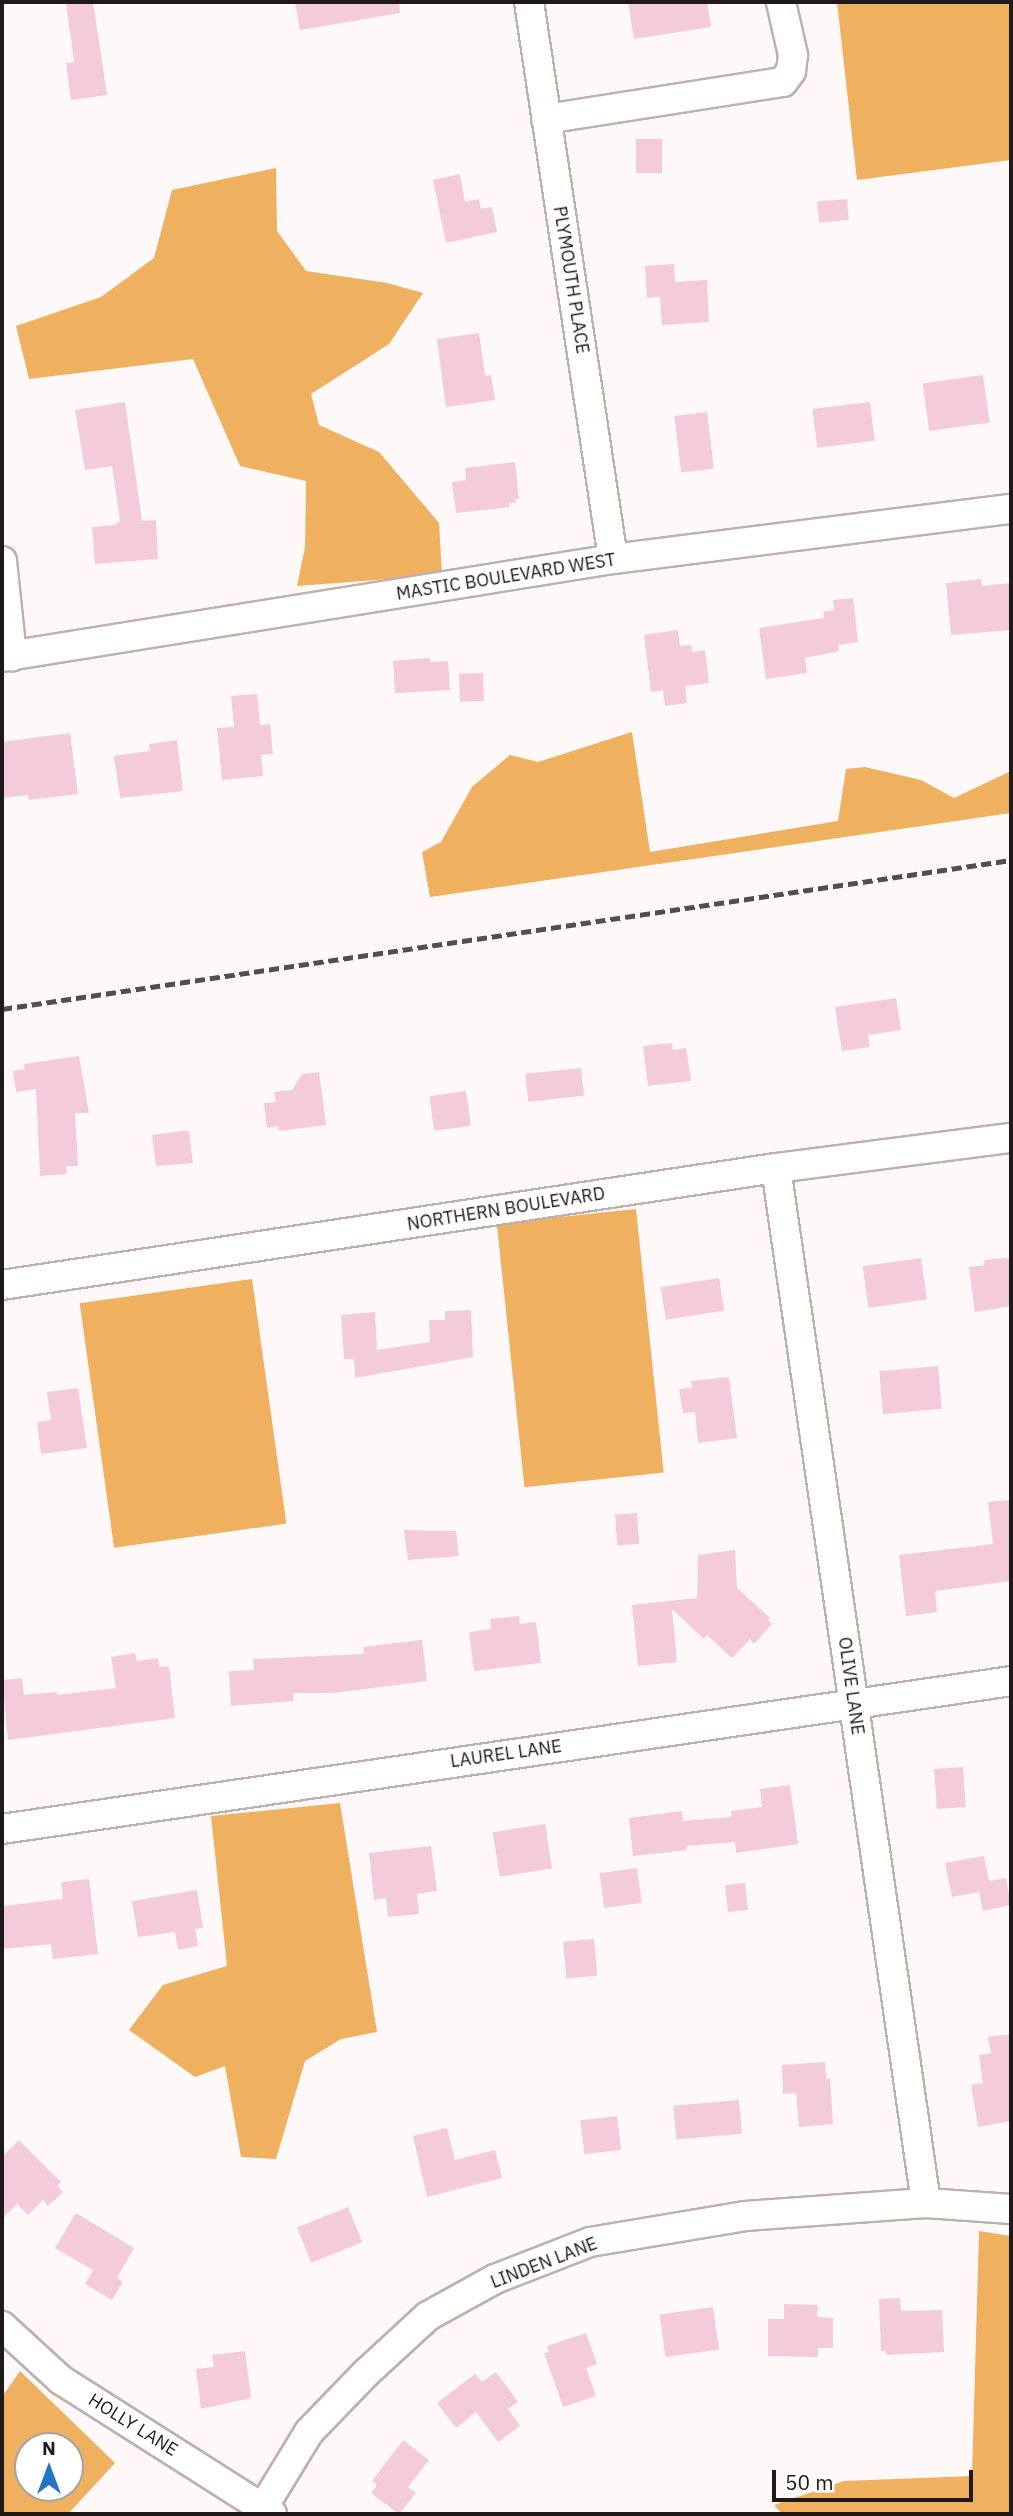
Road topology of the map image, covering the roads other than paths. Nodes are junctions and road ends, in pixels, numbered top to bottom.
1 (528, 2) edge
2 (781, 2) edge
3 (546, 119) junction
4 (1011, 509) edge
5 (614, 559) junction
6 (2, 561) edge
7 (7, 657) edge
8 (1011, 1138) edge
9 (776, 1168) junction
10 (2, 1285) edge
11 (1011, 1681) edge
12 (854, 1705) junction
13 (2, 1829) edge
14 (926, 2203) junction
15 (1011, 2209) edge
16 (2, 2326) edge
17 (264, 2512) edge

1 - 3 street, PLYMOUTH PLACE
2 - 3 street
3 - 5 street, PLYMOUTH PLACE
4 - 5 street, MASTIC BOULEVARD WEST
5 - 7 street, MASTIC BOULEVARD WEST
6 - 7 street
8 - 9 street, NORTHERN BOULEVARD
9 - 10 street, NORTHERN BOULEVARD
9 - 12 street, OLIVE LANE
11 - 12 street, LAUREL LANE
12 - 13 street, LAUREL LANE
12 - 14 street, OLIVE LANE
14 - 15 street, LINDEN LANE
14 - 17 street, LINDEN LANE
16 - 17 street, HOLLY LANE

